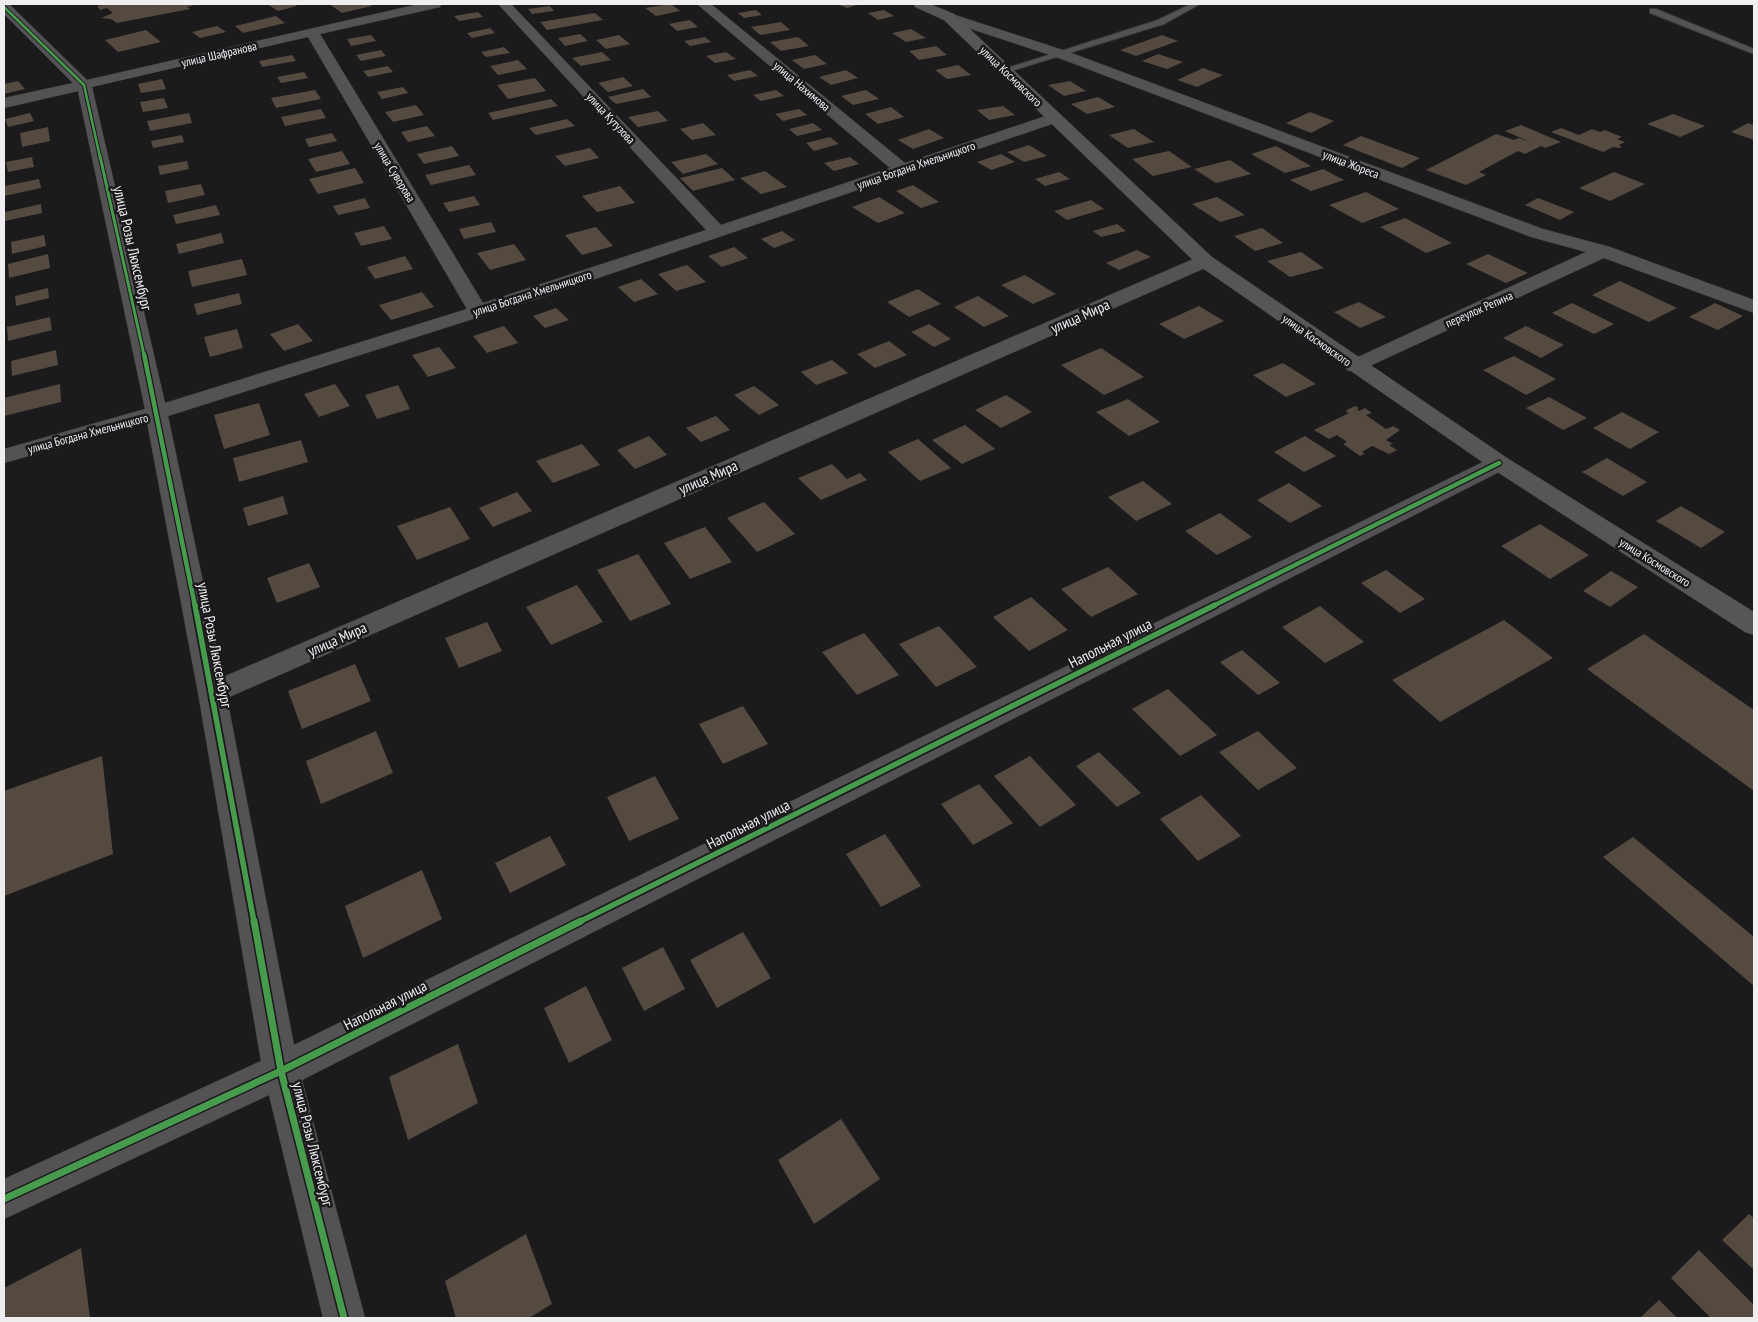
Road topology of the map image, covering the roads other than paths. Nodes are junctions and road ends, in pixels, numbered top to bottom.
1 (434, 4) edge
2 (504, 4) edge
3 (702, 4) edge
4 (920, 4) edge
5 (1196, 4) edge
6 (4, 7) edge
7 (1653, 11) dead end
8 (949, 17) junction
9 (312, 32) junction
10 (1754, 52) edge
11 (1061, 54) junction
12 (1005, 70) junction
13 (84, 86) junction
14 (4, 103) edge
15 (1055, 118) junction
16 (902, 169) junction
17 (718, 232) junction
18 (1603, 251) junction
19 (1204, 261) junction
20 (1754, 307) edge
21 (478, 311) junction
22 (1354, 366) junction
23 (157, 414) junction
24 (4, 456) edge
25 (1499, 462) junction
26 (1754, 625) edge
27 (212, 693) junction
28 (281, 1071) junction
29 (4, 1199) edge
30 (344, 1318) edge

1 - 9 street, улица Шафранова
2 - 17 street, улица Кутузова
3 - 16 street, улица Нахимова
4 - 8 main road, улица Космовского
5 - 11 lane
6 - 13 street
7 - 10 lane
8 - 11 street, улица Жореса
8 - 12 main road, улица Космовского
9 - 13 street, улица Шафранова
9 - 21 street, улица Суворова
11 - 12 lane
11 - 18 street, улица Жореса
12 - 15 main road, улица Космовского
13 - 14 street, улица Шафранова
13 - 23 street, улица Розы Люксембург
15 - 16 street, улица Богдана Хмельницкого
15 - 19 main road, улица Космовского
16 - 17 street, улица Богдана Хмельницкого
17 - 21 street, улица Богдана Хмельницкого
18 - 20 street, улица Жореса
18 - 22 street, переулок Репина
19 - 22 main road, улица Космовского
19 - 27 street, улица Мира
21 - 23 street, улица Богдана Хмельницкого
22 - 25 main road, улица Космовского
23 - 24 street, улица Богдана Хмельницкого
23 - 27 street, улица Розы Люксембург
25 - 26 main road, улица Космовского
25 - 28 street, Напольная улица
27 - 28 street, улица Розы Люксембург
28 - 29 street, Напольная улица
28 - 30 street, улица Розы Люксембург

